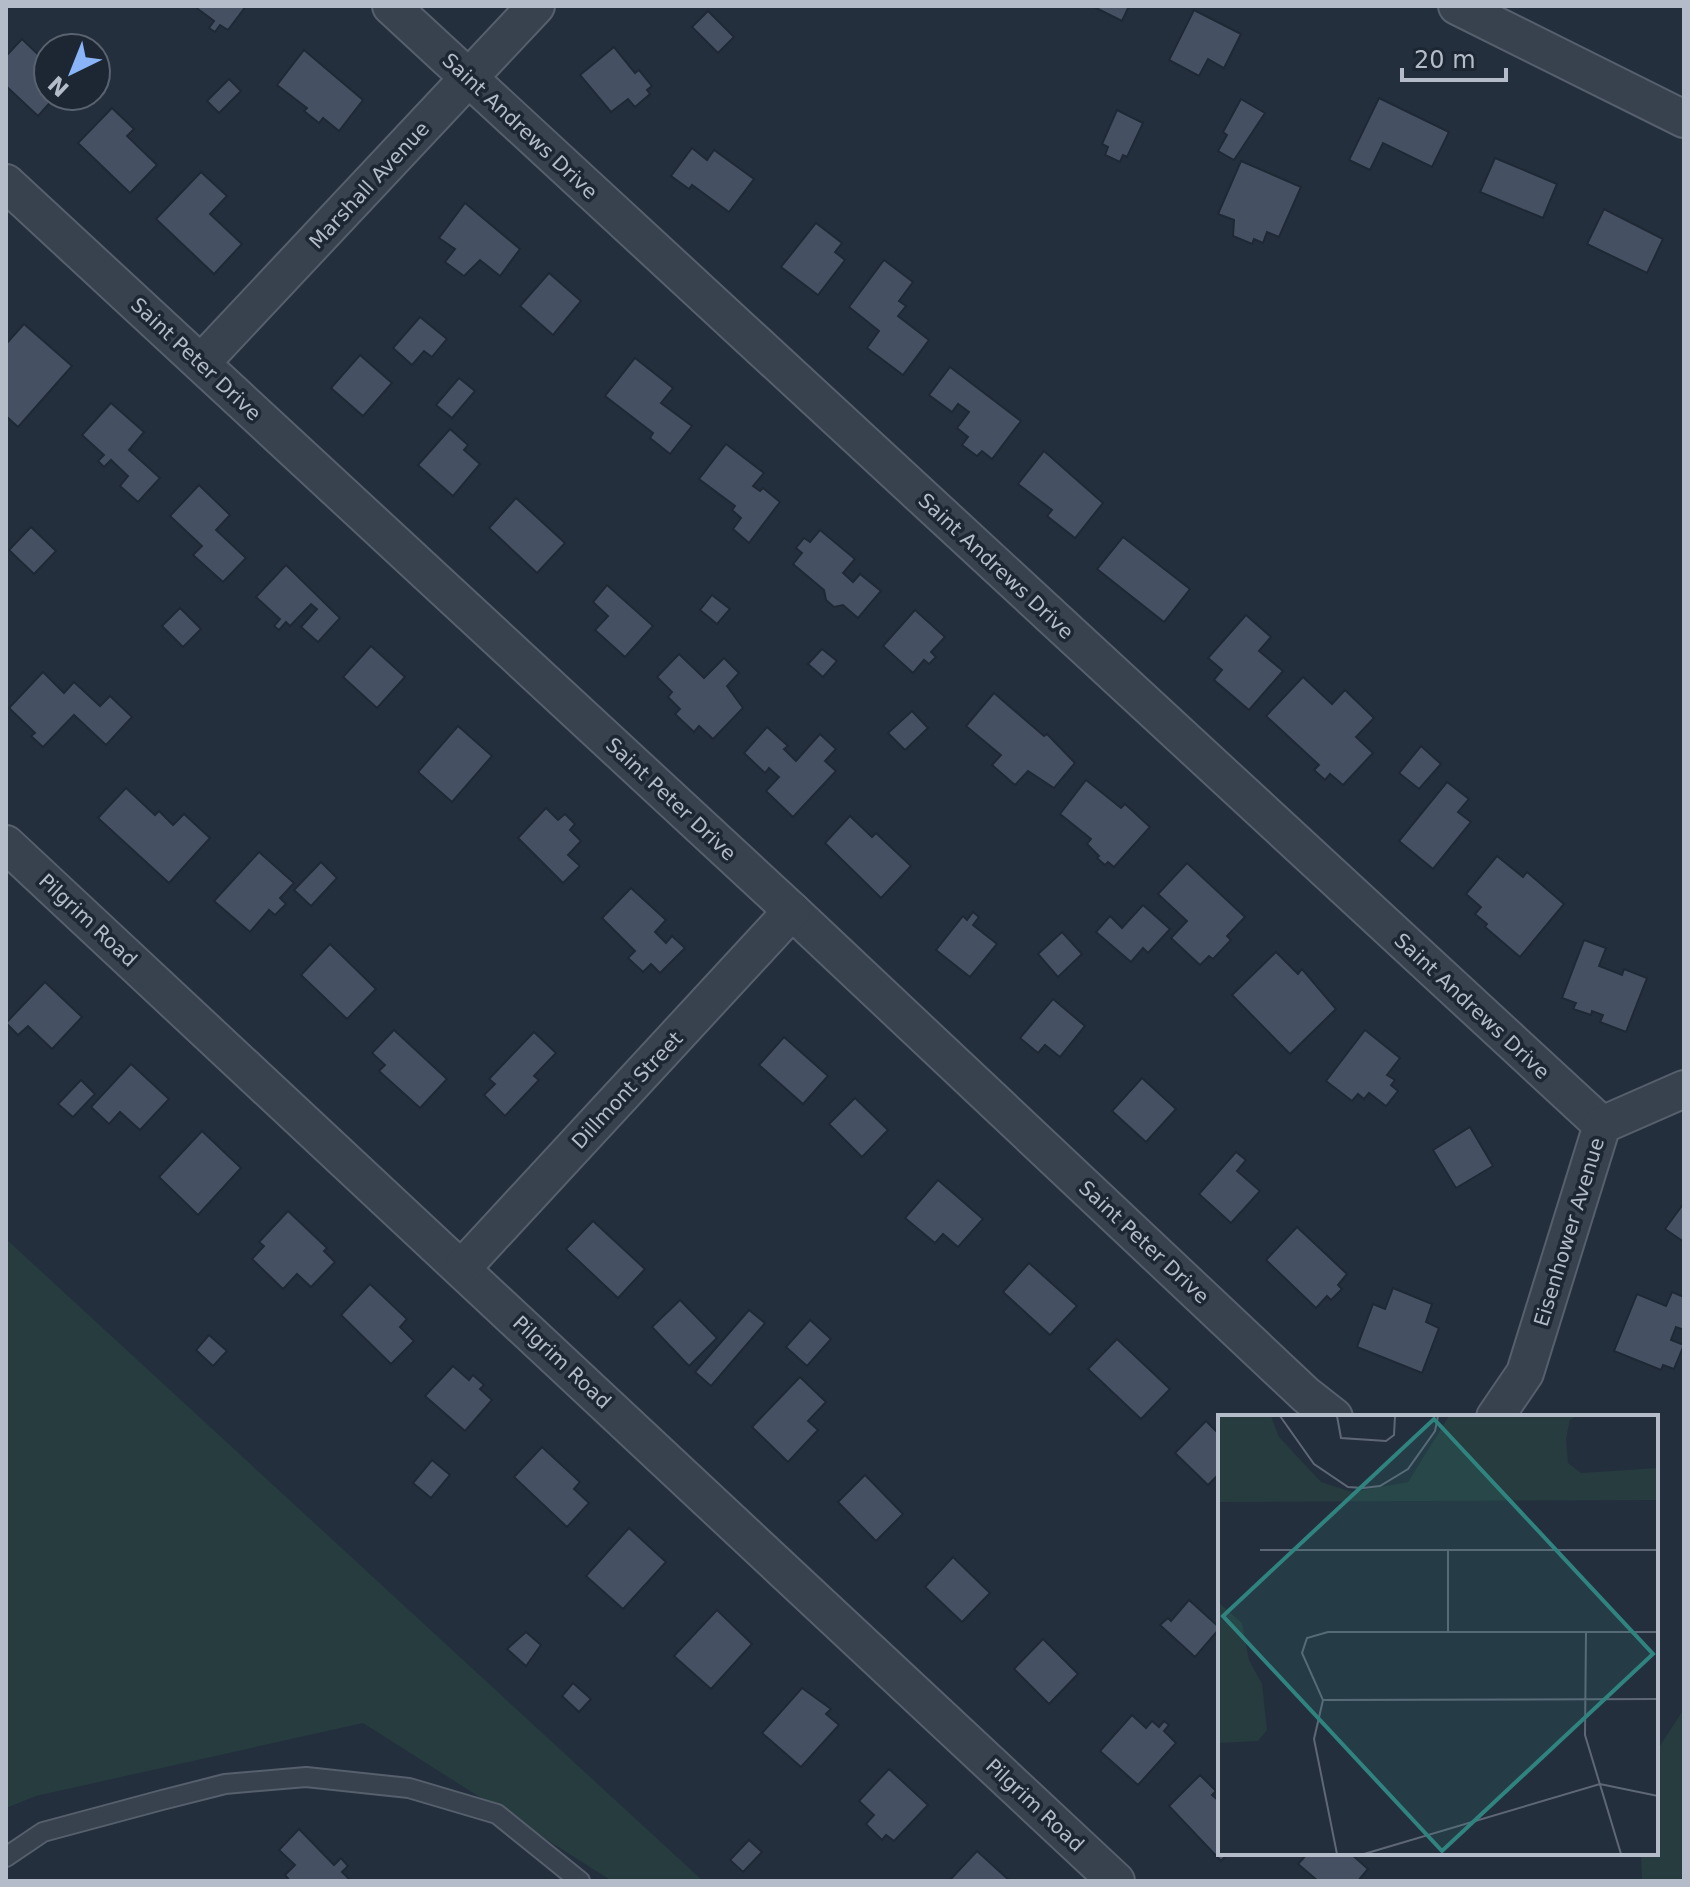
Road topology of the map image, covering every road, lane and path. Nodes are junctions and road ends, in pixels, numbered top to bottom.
1 (391, 6) edge
2 (536, 6) edge
3 (1457, 6) edge
4 (469, 79) junction
5 (1684, 119) edge
6 (6, 183) edge
7 (201, 363) junction
8 (6, 844) edge
9 (792, 911) junction
10 (1684, 1089) edge
11 (1602, 1125) junction
12 (462, 1268) junction
13 (1332, 1415) edge
14 (1496, 1415) edge
15 (6, 1857) edge
16 (580, 1881) edge
17 (1116, 1881) edge

1 - 4 street, Saint Andrews Drive
2 - 4 street, Marshall Avenue
3 - 5 street
4 - 7 street, Marshall Avenue
4 - 11 street, Saint Andrews Drive
6 - 7 street, Saint Peter Drive
7 - 9 street, Saint Peter Drive
8 - 12 street, Pilgrim Road
9 - 12 street, Dillmont Street
9 - 13 street, Saint Peter Drive
10 - 11 street, Eisenhower Avenue
11 - 14 street, Eisenhower Avenue
12 - 17 street, Pilgrim Road
15 - 16 lane

